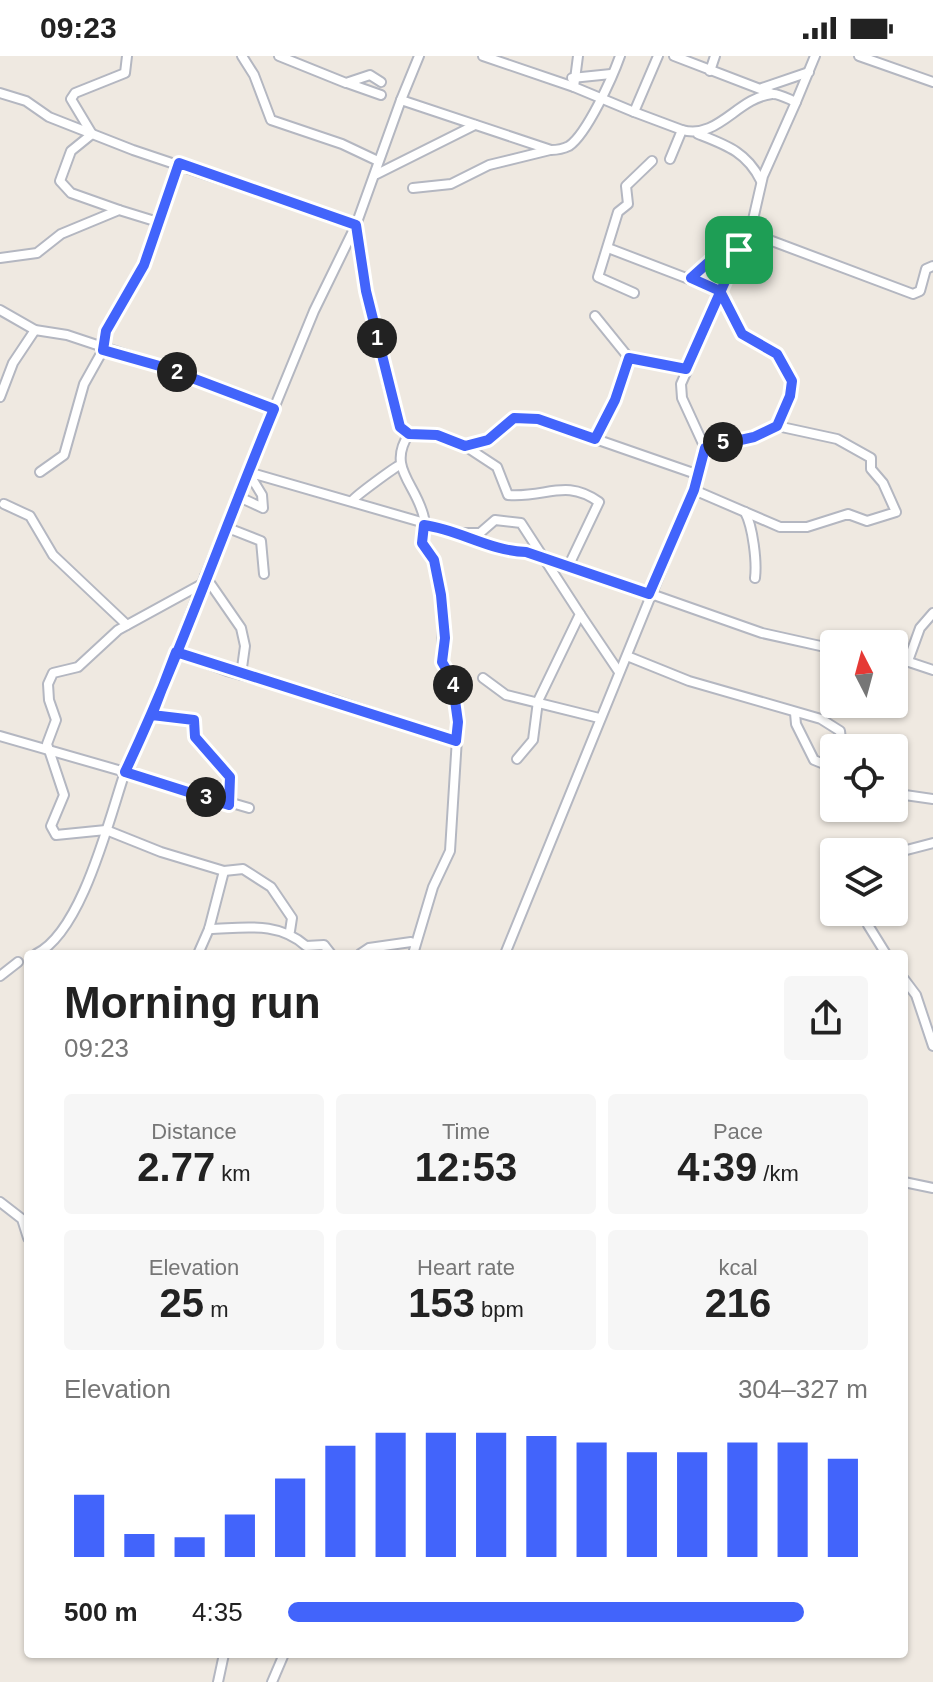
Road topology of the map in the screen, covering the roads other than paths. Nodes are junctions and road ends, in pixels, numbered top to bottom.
1 (127, 56) edge
2 (242, 56) edge
3 (279, 56) edge
4 (419, 56) edge
5 (483, 56) edge
6 (578, 56) edge
7 (620, 56) edge
8 (658, 56) edge
9 (674, 56) edge
10 (715, 56) edge
11 (815, 56) edge
12 (859, 56) edge
13 (710, 71) junction
14 (809, 72) junction
15 (611, 74) junction
16 (381, 82) dead end
17 (575, 82) junction
18 (933, 82) edge
19 (346, 83) junction
20 (762, 88) junction
21 (0, 93) edge
22 (773, 94) junction
23 (381, 95) dead end
24 (599, 98) junction
25 (401, 100) junction
26 (796, 102) junction
27 (634, 112) junction
28 (476, 125) junction
29 (682, 130) junction
30 (92, 134) junction
31 (697, 134) junction
32 (551, 150) junction
33 (670, 159) dead end
34 (378, 161) junction
35 (652, 161) dead end
36 (179, 163) junction
37 (377, 174) junction
38 (761, 181) junction
39 (413, 188) dead end
40 (119, 210) junction
41 (158, 222) junction
42 (356, 225) junction
43 (748, 232) junction
44 (608, 248) junction
45 (739, 250) junction
46 (0, 258) edge
47 (933, 266) edge
48 (691, 278) junction
49 (720, 291) junction
50 (634, 293) dead end
51 (0, 310) edge
52 (595, 316) dead end
53 (35, 330) junction
54 (103, 350) junction
55 (629, 358) junction
56 (686, 369) junction
57 (0, 397) edge
58 (274, 409) junction
59 (777, 426) junction
60 (409, 434) junction
61 (595, 439) junction
62 (465, 446) junction
63 (705, 448) junction
64 (400, 465) junction
65 (40, 472) dead end
66 (248, 472) junction
67 (699, 475) junction
68 (694, 490) junction
69 (237, 496) junction
70 (352, 501) junction
71 (4, 504) dead end
72 (745, 511) junction
73 (424, 525) junction
74 (228, 528) junction
75 (458, 534) junction
76 (546, 559) junction
77 (568, 567) junction
78 (264, 574) dead end
79 (755, 578) dead end
80 (204, 580) junction
81 (649, 594) junction
82 (933, 613) edge
83 (580, 614) junction
84 (127, 625) junction
85 (820, 646) edge
86 (176, 652) junction
87 (627, 656) junction
88 (908, 661) joint
89 (933, 670) edge
90 (619, 672) junction
91 (241, 675) junction
92 (483, 678) dead end
93 (538, 701) junction
94 (795, 713) junction
95 (152, 715) junction
96 (599, 718) junction
97 (840, 734) edge
98 (0, 736) edge
99 (456, 741) junction
100 (49, 751) junction
101 (517, 759) dead end
102 (820, 762) edge
103 (125, 772) junction
104 (908, 795) edge
105 (933, 799) edge
106 (229, 805) junction
107 (249, 808) dead end
108 (106, 830) junction
109 (933, 843) edge
110 (908, 850) edge
111 (224, 871) junction
112 (869, 926) edge
113 (209, 929) junction
114 (290, 931) junction
115 (414, 949) edge
116 (42, 950) edge
117 (200, 950) edge
118 (328, 950) edge
119 (366, 950) edge
120 (507, 950) edge
121 (884, 950) edge
122 (18, 962) dead end
123 (0, 976) edge
124 (908, 984) edge
125 (933, 1046) edge
126 (908, 1183) edge
127 (933, 1188) edge
128 (0, 1202) edge
129 (24, 1225) edge
130 (223, 1658) edge
131 (282, 1658) edge
132 (218, 1682) edge
133 (272, 1682) edge

1 - 30 street
2 - 34 street
3 - 19 street
4 - 25 street
5 - 17 street
6 - 17 street
7 - 15 street
8 - 27 street
9 - 13 street
10 - 13 street
11 - 14 street
12 - 18 street
13 - 20 street
14 - 20 street
14 - 26 street
15 - 17 street
15 - 24 street
16 - 19 street
17 - 24 street
19 - 23 street
20 - 22 street
21 - 30 street
22 - 26 street
22 - 31 street
24 - 27 street
24 - 32 street
25 - 28 street
25 - 34 street
26 - 38 street
27 - 29 street
28 - 32 street
28 - 37 street
29 - 31 street
29 - 33 street
30 - 36 street
30 - 40 street
31 - 38 street
32 - 39 street
34 - 37 street
35 - 44 street
36 - 41 street
36 - 42 street
37 - 42 street
38 - 43 street
40 - 41 street
40 - 46 street
41 - 54 street
42 - 58 street
42 - 60 street
43 - 45 street
43 - 47 street
44 - 48 street
44 - 50 street
45 - 48 street
45 - 49 street
48 - 49 street
49 - 56 street
49 - 59 street
51 - 53 street
52 - 55 street
53 - 54 street
53 - 57 street
54 - 58 street
54 - 65 street
55 - 56 street
55 - 61 street
56 - 63 street
58 - 66 street
59 - 63 street
59 - 72 street
60 - 62 street
60 - 64 street
61 - 62 street
61 - 67 street
62 - 77 street
63 - 67 street
64 - 70 street
64 - 73 street
66 - 69 street
66 - 69 street
66 - 70 street
67 - 68 street
68 - 72 street
68 - 81 street
69 - 74 street
70 - 73 street
71 - 84 street
72 - 79 street
73 - 75 street
73 - 99 street
74 - 78 street
74 - 80 street
75 - 76 street
75 - 76 street
76 - 77 street
76 - 83 street
77 - 81 street
80 - 84 street
80 - 86 street
80 - 91 street
81 - 85 street
81 - 87 street
82 - 88 street
83 - 90 street
83 - 93 street
84 - 100 street
86 - 91 street
86 - 95 street
87 - 90 street
87 - 94 street
88 - 89 street
90 - 96 street
91 - 99 street
92 - 93 street
93 - 96 street
93 - 101 street
94 - 97 street
94 - 102 street
95 - 103 street
95 - 106 street
96 - 120 street
98 - 100 street
99 - 115 street
100 - 103 street
100 - 108 street
103 - 106 street
103 - 108 street
104 - 105 street
106 - 107 street
108 - 111 street
108 - 116 street
109 - 110 street
111 - 113 street
111 - 114 street
112 - 121 street
113 - 114 street
113 - 117 street
114 - 118 street
115 - 119 street
122 - 123 street
124 - 125 street
126 - 127 street
128 - 129 street
130 - 132 street
131 - 133 street

